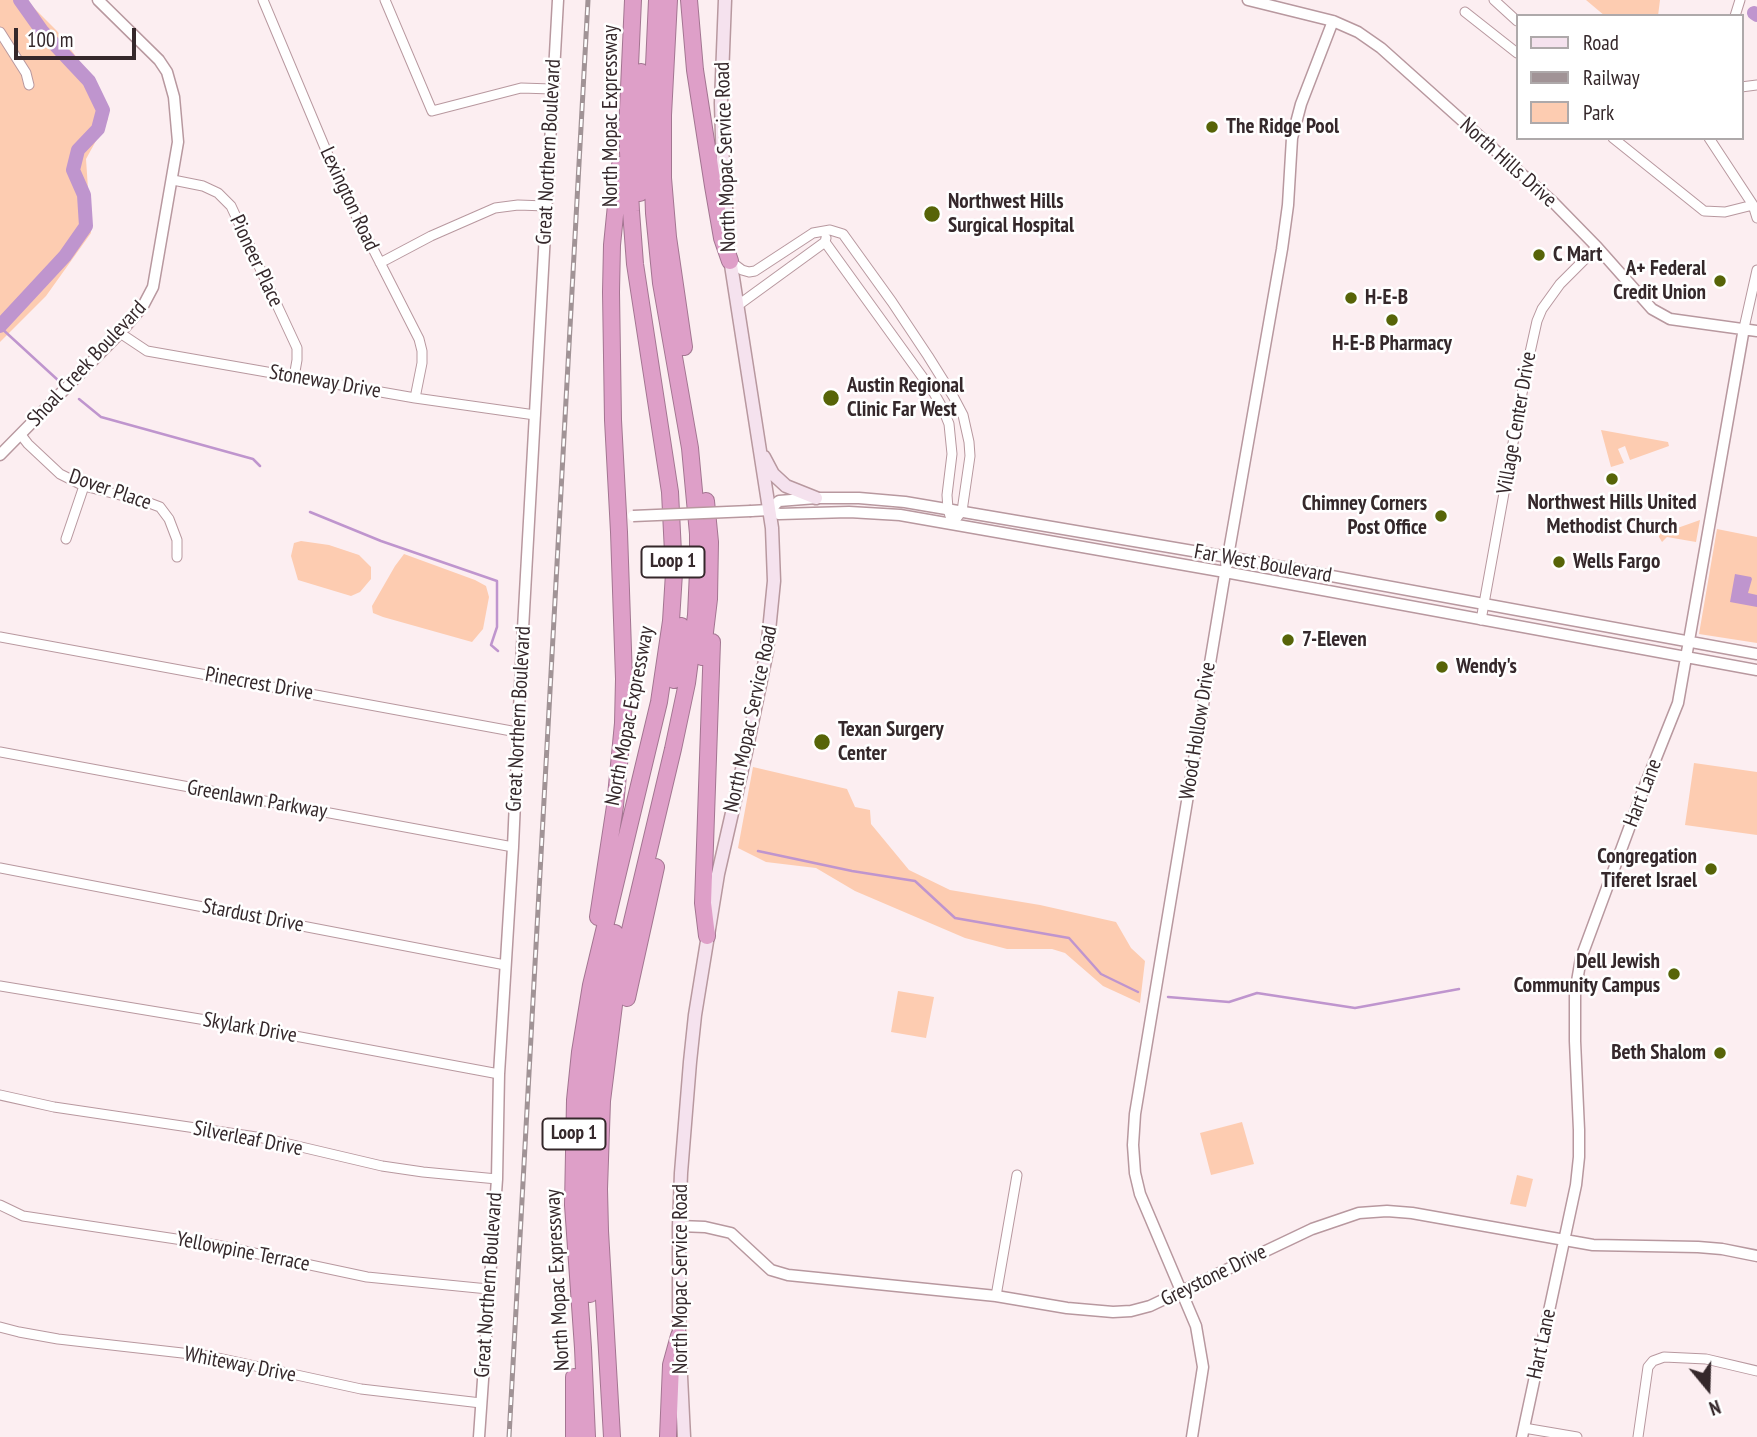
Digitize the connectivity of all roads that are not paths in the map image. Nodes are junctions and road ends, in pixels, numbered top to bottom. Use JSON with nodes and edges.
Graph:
{"nodes":[{"id":1,"x":98,"y":0,"type":"edge"},
{"id":2,"x":263,"y":0,"type":"edge"},
{"id":3,"x":384,"y":0,"type":"edge"},
{"id":4,"x":558,"y":0,"type":"edge"},
{"id":5,"x":633,"y":0,"type":"edge"},
{"id":6,"x":643,"y":0,"type":"edge"},
{"id":7,"x":657,"y":0,"type":"edge"},
{"id":8,"x":669,"y":0,"type":"edge"},
{"id":9,"x":689,"y":0,"type":"edge"},
{"id":10,"x":724,"y":0,"type":"edge"},
{"id":11,"x":1248,"y":0,"type":"edge"},
{"id":12,"x":1494,"y":0,"type":"edge"},
{"id":13,"x":1465,"y":12,"type":"dead end"},
{"id":14,"x":1516,"y":20,"type":"edge"},
{"id":15,"x":1333,"y":21,"type":"junction"},
{"id":16,"x":0,"y":32,"type":"edge"},
{"id":17,"x":1516,"y":52,"type":"edge"},
{"id":18,"x":29,"y":85,"type":"dead end"},
{"id":19,"x":1757,"y":85,"type":"edge"},
{"id":20,"x":1743,"y":86,"type":"edge"},
{"id":21,"x":552,"y":89,"type":"junction"},
{"id":22,"x":627,"y":132,"type":"junction"},
{"id":23,"x":1615,"y":140,"type":"edge"},
{"id":24,"x":1710,"y":140,"type":"edge"},
{"id":25,"x":173,"y":180,"type":"junction"},
{"id":26,"x":1753,"y":205,"type":"junction"},
{"id":27,"x":546,"y":206,"type":"junction"},
{"id":28,"x":1757,"y":218,"type":"edge"},
{"id":29,"x":830,"y":230,"type":"junction"},
{"id":30,"x":667,"y":237,"type":"junction"},
{"id":31,"x":825,"y":242,"type":"junction"},
{"id":32,"x":1597,"y":247,"type":"junction"},
{"id":33,"x":730,"y":261,"type":"junction"},
{"id":34,"x":380,"y":263,"type":"junction"},
{"id":35,"x":1757,"y":270,"type":"edge"},
{"id":36,"x":737,"y":306,"type":"junction"},
{"id":37,"x":667,"y":315,"type":"junction"},
{"id":38,"x":1744,"y":328,"type":"junction"},
{"id":39,"x":1757,"y":331,"type":"edge"},
{"id":40,"x":120,"y":333,"type":"junction"},
{"id":41,"x":928,"y":356,"type":"junction"},
{"id":42,"x":917,"y":369,"type":"junction"},
{"id":43,"x":294,"y":377,"type":"junction"},
{"id":44,"x":415,"y":398,"type":"junction"},
{"id":45,"x":535,"y":415,"type":"junction"},
{"id":46,"x":21,"y":435,"type":"junction"},
{"id":47,"x":758,"y":443,"type":"junction"},
{"id":48,"x":0,"y":455,"type":"edge"},
{"id":49,"x":84,"y":485,"type":"junction"},
{"id":50,"x":816,"y":498,"type":"junction"},
{"id":51,"x":948,"y":509,"type":"junction"},
{"id":52,"x":769,"y":510,"type":"junction"},
{"id":53,"x":962,"y":511,"type":"junction"},
{"id":54,"x":626,"y":517,"type":"junction"},
{"id":55,"x":953,"y":524,"type":"junction"},
{"id":56,"x":66,"y":539,"type":"dead end"},
{"id":57,"x":177,"y":556,"type":"dead end"},
{"id":58,"x":1228,"y":557,"type":"junction"},
{"id":59,"x":1225,"y":572,"type":"junction"},
{"id":60,"x":709,"y":599,"type":"junction"},
{"id":61,"x":1484,"y":605,"type":"junction"},
{"id":62,"x":1481,"y":620,"type":"junction"},
{"id":63,"x":0,"y":637,"type":"edge"},
{"id":64,"x":1689,"y":642,"type":"junction"},
{"id":65,"x":1757,"y":654,"type":"edge"},
{"id":66,"x":1687,"y":657,"type":"junction"},
{"id":67,"x":1757,"y":670,"type":"edge"},
{"id":68,"x":517,"y":732,"type":"junction"},
{"id":69,"x":0,"y":752,"type":"edge"},
{"id":70,"x":513,"y":847,"type":"junction"},
{"id":71,"x":0,"y":868,"type":"edge"},
{"id":72,"x":707,"y":936,"type":"junction"},
{"id":73,"x":505,"y":965,"type":"junction"},
{"id":74,"x":590,"y":985,"type":"junction"},
{"id":75,"x":0,"y":986,"type":"edge"},
{"id":76,"x":499,"y":1074,"type":"junction"},
{"id":77,"x":0,"y":1095,"type":"edge"},
{"id":78,"x":1017,"y":1175,"type":"dead end"},
{"id":79,"x":497,"y":1179,"type":"junction"},
{"id":80,"x":0,"y":1205,"type":"edge"},
{"id":81,"x":679,"y":1226,"type":"junction"},
{"id":82,"x":1564,"y":1239,"type":"junction"},
{"id":83,"x":1757,"y":1256,"type":"edge"},
{"id":84,"x":488,"y":1289,"type":"junction"},
{"id":85,"x":1182,"y":1290,"type":"junction"},
{"id":86,"x":996,"y":1296,"type":"junction"},
{"id":87,"x":0,"y":1327,"type":"edge"},
{"id":88,"x":679,"y":1336,"type":"junction"},
{"id":89,"x":583,"y":1348,"type":"junction"},
{"id":90,"x":1757,"y":1371,"type":"edge"},
{"id":91,"x":481,"y":1403,"type":"junction"},
{"id":92,"x":1523,"y":1433,"type":"edge"},
{"id":93,"x":479,"y":1437,"type":"edge"},
{"id":94,"x":574,"y":1437,"type":"edge"},
{"id":95,"x":587,"y":1437,"type":"edge"},
{"id":96,"x":598,"y":1437,"type":"edge"},
{"id":97,"x":612,"y":1437,"type":"edge"},
{"id":98,"x":622,"y":1437,"type":"edge"},
{"id":99,"x":668,"y":1437,"type":"edge"},
{"id":100,"x":684,"y":1437,"type":"edge"},
{"id":101,"x":1192,"y":1437,"type":"edge"},
{"id":102,"x":1577,"y":1437,"type":"edge"},
{"id":103,"x":1637,"y":1437,"type":"edge"}],
"edges":[{"from":1,"to":25,"type":"street","name":"Shoal Creek Boulevard"},
{"from":2,"to":34,"type":"street","name":"Lexington Road"},
{"from":3,"to":21,"type":"street"},
{"from":4,"to":21,"type":"street","name":"Great Northern Boulevard"},
{"from":5,"to":22,"type":"highway","name":"North Mopac Expressway","number":"Loop 1"},
{"from":6,"to":96,"type":"highway"},
{"from":7,"to":37,"type":"highway"},
{"from":8,"to":30,"type":"highway","number":"Loop 1"},
{"from":9,"to":33,"type":"highway"},
{"from":10,"to":33,"type":"main road","name":"North Mopac Service Road"},
{"from":11,"to":15,"type":"street","name":"North Hills Drive"},
{"from":12,"to":14,"type":"street"},
{"from":13,"to":17,"type":"street"},
{"from":15,"to":32,"type":"street","name":"North Hills Drive"},
{"from":15,"to":58,"type":"street","name":"Wood Hollow Drive"},
{"from":16,"to":18,"type":"street"},
{"from":19,"to":20,"type":"street"},
{"from":21,"to":27,"type":"street","name":"Great Northern Boulevard"},
{"from":22,"to":54,"type":"highway"},
{"from":22,"to":74,"type":"highway","name":"North Mopac Expressway","number":"Loop 1"},
{"from":23,"to":26,"type":"street"},
{"from":24,"to":26,"type":"street"},
{"from":25,"to":40,"type":"street","name":"Shoal Creek Boulevard"},
{"from":25,"to":43,"type":"street","name":"Pioneer Place"},
{"from":26,"to":28,"type":"street"},
{"from":27,"to":34,"type":"street"},
{"from":27,"to":45,"type":"street","name":"Great Northern Boulevard"},
{"from":29,"to":31,"type":"street"},
{"from":29,"to":33,"type":"street"},
{"from":29,"to":41,"type":"street"},
{"from":30,"to":37,"type":"highway"},
{"from":30,"to":60,"type":"highway","number":"Loop 1"},
{"from":31,"to":36,"type":"street"},
{"from":31,"to":42,"type":"street"},
{"from":32,"to":38,"type":"street","name":"North Hills Drive"},
{"from":32,"to":61,"type":"street","name":"Village Center Drive"},
{"from":33,"to":36,"type":"main road","name":"North Mopac Service Road"},
{"from":34,"to":44,"type":"street","name":"Lexington Road"},
{"from":35,"to":38,"type":"street","name":"Hart Lane"},
{"from":36,"to":47,"type":"main road","name":"North Mopac Service Road"},
{"from":37,"to":97,"type":"highway"},
{"from":38,"to":39,"type":"street","name":"North Hills Drive"},
{"from":38,"to":64,"type":"street","name":"Hart Lane"},
{"from":40,"to":43,"type":"street","name":"Stoneway Drive"},
{"from":40,"to":46,"type":"street","name":"Shoal Creek Boulevard"},
{"from":41,"to":42,"type":"street"},
{"from":41,"to":53,"type":"street"},
{"from":42,"to":51,"type":"street"},
{"from":43,"to":44,"type":"street","name":"Stoneway Drive"},
{"from":44,"to":45,"type":"street","name":"Stoneway Drive"},
{"from":45,"to":68,"type":"street","name":"Great Northern Boulevard"},
{"from":46,"to":48,"type":"street","name":"Shoal Creek Boulevard"},
{"from":46,"to":49,"type":"street","name":"Dover Place"},
{"from":47,"to":50,"type":"main road"},
{"from":47,"to":52,"type":"main road","name":"North Mopac Service Road"},
{"from":49,"to":56,"type":"street"},
{"from":49,"to":57,"type":"street","name":"Dover Place"},
{"from":50,"to":51,"type":"street","name":"Far West Boulevard"},
{"from":50,"to":52,"type":"street","name":"Far West Boulevard"},
{"from":51,"to":53,"type":"street","name":"Far West Boulevard"},
{"from":51,"to":55,"type":"street"},
{"from":52,"to":54,"type":"street","name":"Far West Boulevard","bridge":true},
{"from":52,"to":55,"type":"street","name":"Far West Boulevard"},
{"from":52,"to":72,"type":"main road","name":"North Mopac Service Road"},
{"from":53,"to":55,"type":"street"},
{"from":53,"to":58,"type":"street","name":"Far West Boulevard"},
{"from":54,"to":74,"type":"highway"},
{"from":55,"to":59,"type":"street","name":"Far West Boulevard"},
{"from":58,"to":59,"type":"street","name":"Wood Hollow Drive"},
{"from":58,"to":61,"type":"street","name":"Far West Boulevard"},
{"from":59,"to":62,"type":"street","name":"Far West Boulevard"},
{"from":59,"to":85,"type":"street","name":"Wood Hollow Drive"},
{"from":60,"to":72,"type":"highway"},
{"from":60,"to":98,"type":"highway","number":"Loop 1"},
{"from":61,"to":62,"type":"street","name":"Village Center Drive"},
{"from":61,"to":64,"type":"street","name":"Far West Boulevard"},
{"from":62,"to":66,"type":"street","name":"Far West Boulevard"},
{"from":63,"to":68,"type":"street","name":"Pinecrest Drive"},
{"from":64,"to":65,"type":"street","name":"Far West Boulevard"},
{"from":64,"to":66,"type":"street","name":"Hart Lane"},
{"from":66,"to":67,"type":"street","name":"Far West Boulevard"},
{"from":66,"to":82,"type":"street","name":"Hart Lane"},
{"from":68,"to":70,"type":"street","name":"Great Northern Boulevard"},
{"from":69,"to":70,"type":"street","name":"Greenlawn Parkway"},
{"from":70,"to":73,"type":"street","name":"Great Northern Boulevard"},
{"from":71,"to":73,"type":"street","name":"Stardust Drive"},
{"from":72,"to":81,"type":"main road","name":"North Mopac Service Road"},
{"from":73,"to":76,"type":"street","name":"Great Northern Boulevard"},
{"from":74,"to":89,"type":"highway","name":"North Mopac Expressway","number":"Loop 1"},
{"from":75,"to":76,"type":"street","name":"Skylark Drive"},
{"from":76,"to":79,"type":"street","name":"Great Northern Boulevard"},
{"from":77,"to":79,"type":"street","name":"Silverleaf Drive"},
{"from":78,"to":86,"type":"street"},
{"from":79,"to":84,"type":"street","name":"Great Northern Boulevard"},
{"from":80,"to":84,"type":"street","name":"Yellowpine Terrace"},
{"from":81,"to":86,"type":"street","name":"Greystone Drive"},
{"from":81,"to":88,"type":"main road","name":"North Mopac Service Road"},
{"from":82,"to":83,"type":"street","name":"Greystone Drive"},
{"from":82,"to":85,"type":"street","name":"Greystone Drive"},
{"from":82,"to":92,"type":"street","name":"Hart Lane"},
{"from":84,"to":91,"type":"street","name":"Great Northern Boulevard"},
{"from":85,"to":86,"type":"street","name":"Greystone Drive"},
{"from":85,"to":101,"type":"street","name":"Wood Hollow Drive"},
{"from":87,"to":91,"type":"street","name":"Whiteway Drive"},
{"from":88,"to":99,"type":"highway"},
{"from":88,"to":100,"type":"main road","name":"North Mopac Service Road"},
{"from":89,"to":94,"type":"highway"},
{"from":89,"to":95,"type":"highway","name":"North Mopac Expressway","number":"Loop 1"},
{"from":90,"to":103,"type":"street"},
{"from":91,"to":93,"type":"street","name":"Great Northern Boulevard"},
{"from":92,"to":102,"type":"street"}]}
